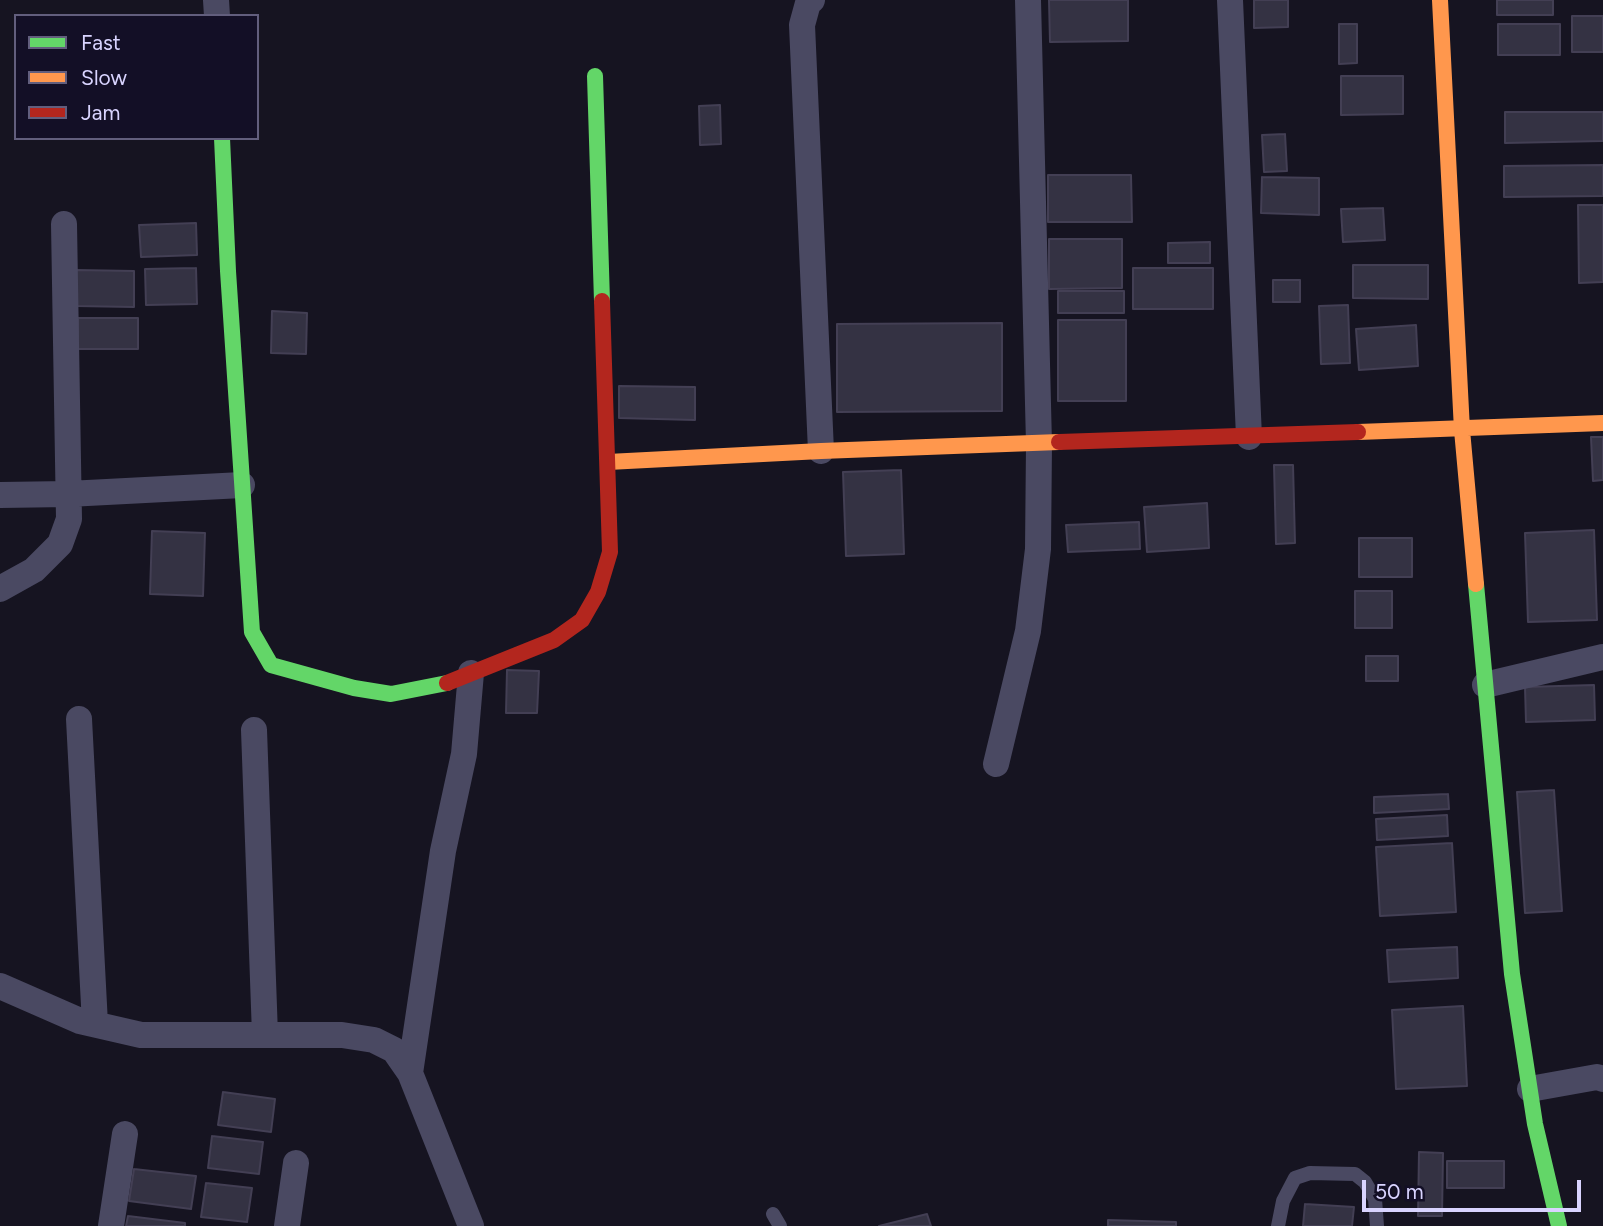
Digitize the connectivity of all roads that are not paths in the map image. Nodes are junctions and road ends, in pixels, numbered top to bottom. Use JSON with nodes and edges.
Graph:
{"nodes":[{"id":1,"x":812,"y":0,"type":"edge"},
{"id":2,"x":1028,"y":0,"type":"edge"},
{"id":3,"x":1230,"y":0,"type":"edge"},
{"id":4,"x":1440,"y":0,"type":"edge"},
{"id":5,"x":595,"y":76,"type":"dead end"},
{"id":6,"x":222,"y":140,"type":"edge"},
{"id":7,"x":64,"y":225,"type":"dead end"},
{"id":8,"x":1603,"y":423,"type":"edge"},
{"id":9,"x":1462,"y":430,"type":"junction"},
{"id":10,"x":1249,"y":438,"type":"junction"},
{"id":11,"x":1039,"y":444,"type":"junction"},
{"id":12,"x":821,"y":451,"type":"junction"},
{"id":13,"x":608,"y":462,"type":"junction"},
{"id":14,"x":242,"y":485,"type":"junction"},
{"id":15,"x":68,"y":494,"type":"junction"},
{"id":16,"x":0,"y":495,"type":"edge"},
{"id":17,"x":0,"y":589,"type":"edge"},
{"id":18,"x":1603,"y":657,"type":"edge"},
{"id":19,"x":471,"y":673,"type":"junction"},
{"id":20,"x":1485,"y":685,"type":"junction"},
{"id":21,"x":79,"y":719,"type":"dead end"},
{"id":22,"x":254,"y":730,"type":"dead end"},
{"id":23,"x":996,"y":764,"type":"dead end"},
{"id":24,"x":0,"y":986,"type":"edge"},
{"id":25,"x":95,"y":1024,"type":"junction"},
{"id":26,"x":265,"y":1035,"type":"junction"},
{"id":27,"x":410,"y":1073,"type":"junction"},
{"id":28,"x":1603,"y":1079,"type":"edge"},
{"id":29,"x":1530,"y":1089,"type":"junction"},
{"id":30,"x":125,"y":1134,"type":"dead end"},
{"id":31,"x":296,"y":1163,"type":"dead end"},
{"id":32,"x":111,"y":1226,"type":"edge"},
{"id":33,"x":287,"y":1226,"type":"edge"},
{"id":34,"x":471,"y":1226,"type":"edge"},
{"id":35,"x":1278,"y":1226,"type":"edge"},
{"id":36,"x":1377,"y":1226,"type":"edge"},
{"id":37,"x":1559,"y":1226,"type":"edge"}],
"edges":[{"from":1,"to":12,"type":"street"},
{"from":2,"to":11,"type":"street"},
{"from":3,"to":10,"type":"street"},
{"from":4,"to":9,"type":"street"},
{"from":5,"to":13,"type":"street"},
{"from":6,"to":14,"type":"street"},
{"from":7,"to":15,"type":"street"},
{"from":8,"to":9,"type":"street"},
{"from":9,"to":10,"type":"street"},
{"from":9,"to":20,"type":"street"},
{"from":10,"to":11,"type":"street"},
{"from":11,"to":12,"type":"street"},
{"from":11,"to":23,"type":"street"},
{"from":12,"to":13,"type":"street"},
{"from":13,"to":19,"type":"street"},
{"from":14,"to":15,"type":"street"},
{"from":14,"to":19,"type":"street"},
{"from":15,"to":16,"type":"street"},
{"from":15,"to":17,"type":"street"},
{"from":18,"to":20,"type":"street"},
{"from":19,"to":27,"type":"street"},
{"from":20,"to":29,"type":"street"},
{"from":21,"to":25,"type":"street"},
{"from":22,"to":26,"type":"street"},
{"from":24,"to":25,"type":"street"},
{"from":25,"to":26,"type":"street"},
{"from":26,"to":27,"type":"street"},
{"from":27,"to":34,"type":"street"},
{"from":28,"to":29,"type":"street"},
{"from":29,"to":37,"type":"street"},
{"from":30,"to":32,"type":"street"},
{"from":31,"to":33,"type":"street"},
{"from":35,"to":36,"type":"lane"}]}
